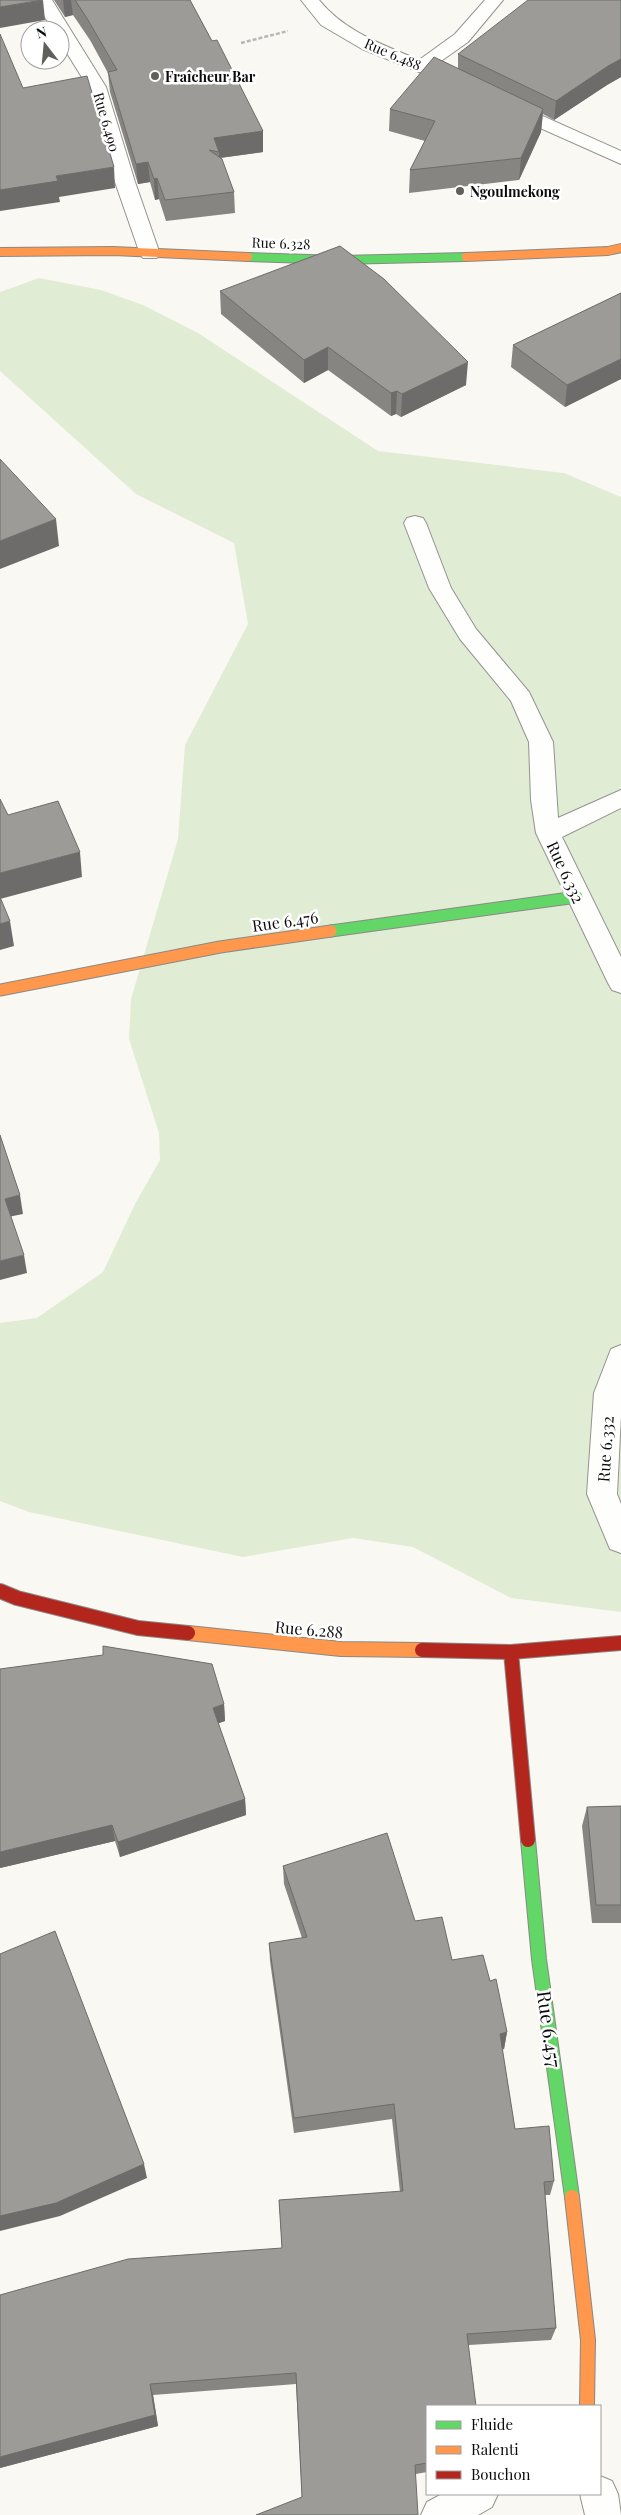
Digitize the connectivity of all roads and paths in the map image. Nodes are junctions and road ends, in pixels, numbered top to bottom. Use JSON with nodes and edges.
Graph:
{"nodes":[{"id":1,"x":43,"y":0,"type":"edge"},
{"id":2,"x":310,"y":0,"type":"edge"},
{"id":3,"x":494,"y":0,"type":"edge"},
{"id":4,"x":327,"y":21,"type":"junction"},
{"id":5,"x":483,"y":41,"type":"edge"},
{"id":6,"x":241,"y":44,"type":"dead end"},
{"id":7,"x":421,"y":66,"type":"junction"},
{"id":8,"x":442,"y":74,"type":"junction"},
{"id":9,"x":471,"y":89,"type":"edge"},
{"id":10,"x":489,"y":98,"type":"edge"},
{"id":11,"x":621,"y":158,"type":"edge"},
{"id":12,"x":0,"y":252,"type":"edge"},
{"id":13,"x":617,"y":252,"type":"edge"},
{"id":14,"x":150,"y":254,"type":"junction"},
{"id":15,"x":415,"y":523,"type":"dead end"},
{"id":16,"x":621,"y":798,"type":"edge"},
{"id":17,"x":548,"y":833,"type":"junction"},
{"id":18,"x":577,"y":897,"type":"junction"},
{"id":19,"x":621,"y":983,"type":"edge"},
{"id":20,"x":0,"y":990,"type":"edge"},
{"id":21,"x":621,"y":1357,"type":"edge"},
{"id":22,"x":621,"y":1540,"type":"edge"},
{"id":23,"x":0,"y":1591,"type":"edge"},
{"id":24,"x":621,"y":1643,"type":"edge"},
{"id":25,"x":511,"y":1652,"type":"junction"},
{"id":26,"x":587,"y":2405,"type":"edge"},
{"id":27,"x":477,"y":2495,"type":"edge"},
{"id":28,"x":599,"y":2495,"type":"edge"},
{"id":29,"x":440,"y":2515,"type":"edge"},
{"id":30,"x":604,"y":2515,"type":"edge"}],
"edges":[{"from":1,"to":14,"type":"street","name":"Rue 6.490"},
{"from":2,"to":4,"type":"street","name":"Rue 6.488"},
{"from":3,"to":7,"type":"street"},
{"from":4,"to":6,"type":"path"},
{"from":4,"to":7,"type":"street","name":"Rue 6.488"},
{"from":5,"to":8,"type":"street"},
{"from":7,"to":8,"type":"street","name":"Rue 6.488"},
{"from":8,"to":9,"type":"street","name":"Rue 6.488"},
{"from":10,"to":11,"type":"street"},
{"from":12,"to":14,"type":"street","name":"Rue 6.328"},
{"from":13,"to":14,"type":"street","name":"Rue 6.328"},
{"from":15,"to":17,"type":"street"},
{"from":16,"to":17,"type":"street","name":"Rue 6.332"},
{"from":17,"to":18,"type":"street","name":"Rue 6.332"},
{"from":18,"to":19,"type":"street","name":"Rue 6.332"},
{"from":18,"to":20,"type":"street","name":"Rue 6.476"},
{"from":21,"to":22,"type":"street","name":"Rue 6.332"},
{"from":23,"to":25,"type":"street","name":"Rue 6.288"},
{"from":24,"to":25,"type":"street","name":"Rue 6.288"},
{"from":25,"to":26,"type":"street","name":"Rue 6.457"},
{"from":27,"to":29,"type":"street"},
{"from":28,"to":30,"type":"street"}]}
